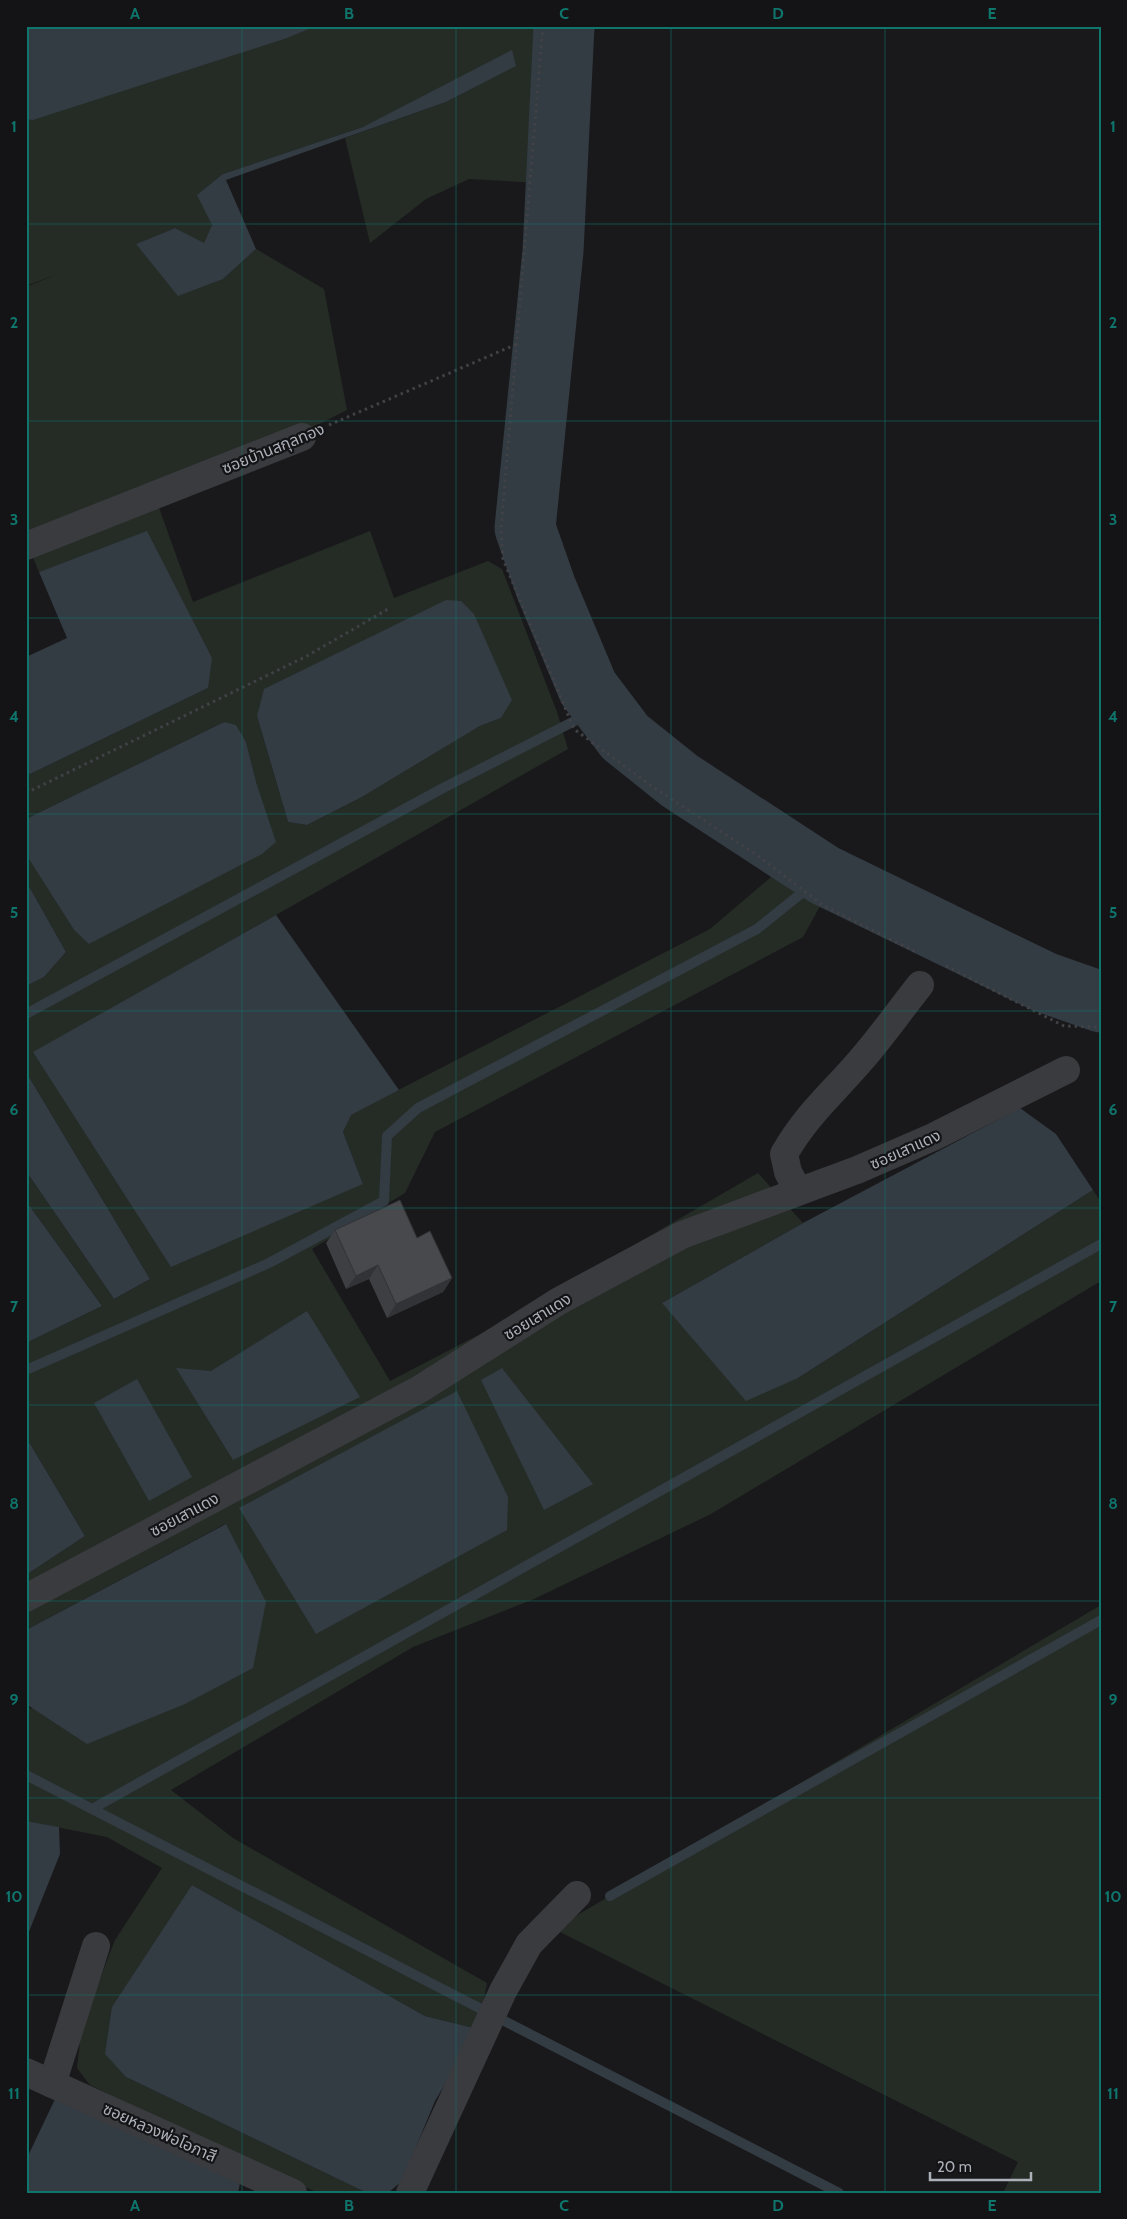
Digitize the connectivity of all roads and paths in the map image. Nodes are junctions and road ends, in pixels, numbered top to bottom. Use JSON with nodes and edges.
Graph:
{"nodes":[{"id":1,"x":543,"y":26,"type":"edge"},
{"id":2,"x":517,"y":344,"type":"junction"},
{"id":3,"x":302,"y":437,"type":"joint"},
{"id":4,"x":26,"y":546,"type":"edge"},
{"id":5,"x":388,"y":609,"type":"dead end"},
{"id":6,"x":26,"y":793,"type":"edge"},
{"id":7,"x":921,"y":954,"type":"dead end"},
{"id":8,"x":939,"y":963,"type":"dead end"},
{"id":9,"x":920,"y":985,"type":"dead end"},
{"id":10,"x":1101,"y":1027,"type":"edge"},
{"id":11,"x":1066,"y":1070,"type":"dead end"},
{"id":12,"x":798,"y":1192,"type":"junction"},
{"id":13,"x":26,"y":1598,"type":"edge"},
{"id":14,"x":577,"y":1895,"type":"dead end"},
{"id":15,"x":96,"y":1946,"type":"dead end"},
{"id":16,"x":26,"y":2072,"type":"edge"},
{"id":17,"x":52,"y":2084,"type":"junction"},
{"id":18,"x":293,"y":2193,"type":"edge"},
{"id":19,"x":410,"y":2193,"type":"edge"}],
"edges":[{"from":1,"to":2,"type":"path"},
{"from":2,"to":3,"type":"path","name":"ซอยบ้านสกุลทอง"},
{"from":2,"to":7,"type":"path"},
{"from":3,"to":4,"type":"street","name":"ซอยบ้านสกุลทอง"},
{"from":5,"to":6,"type":"path"},
{"from":8,"to":10,"type":"path"},
{"from":9,"to":12,"type":"street"},
{"from":11,"to":12,"type":"street","name":"ซอยเสาแดง"},
{"from":12,"to":13,"type":"street","name":"ซอยเสาแดง"},
{"from":14,"to":19,"type":"street"},
{"from":15,"to":17,"type":"street"},
{"from":16,"to":17,"type":"street","name":"ซอยหลวงพ่อโอภาสี"},
{"from":17,"to":18,"type":"street","name":"ซอยหลวงพ่อโอภาสี"}]}
